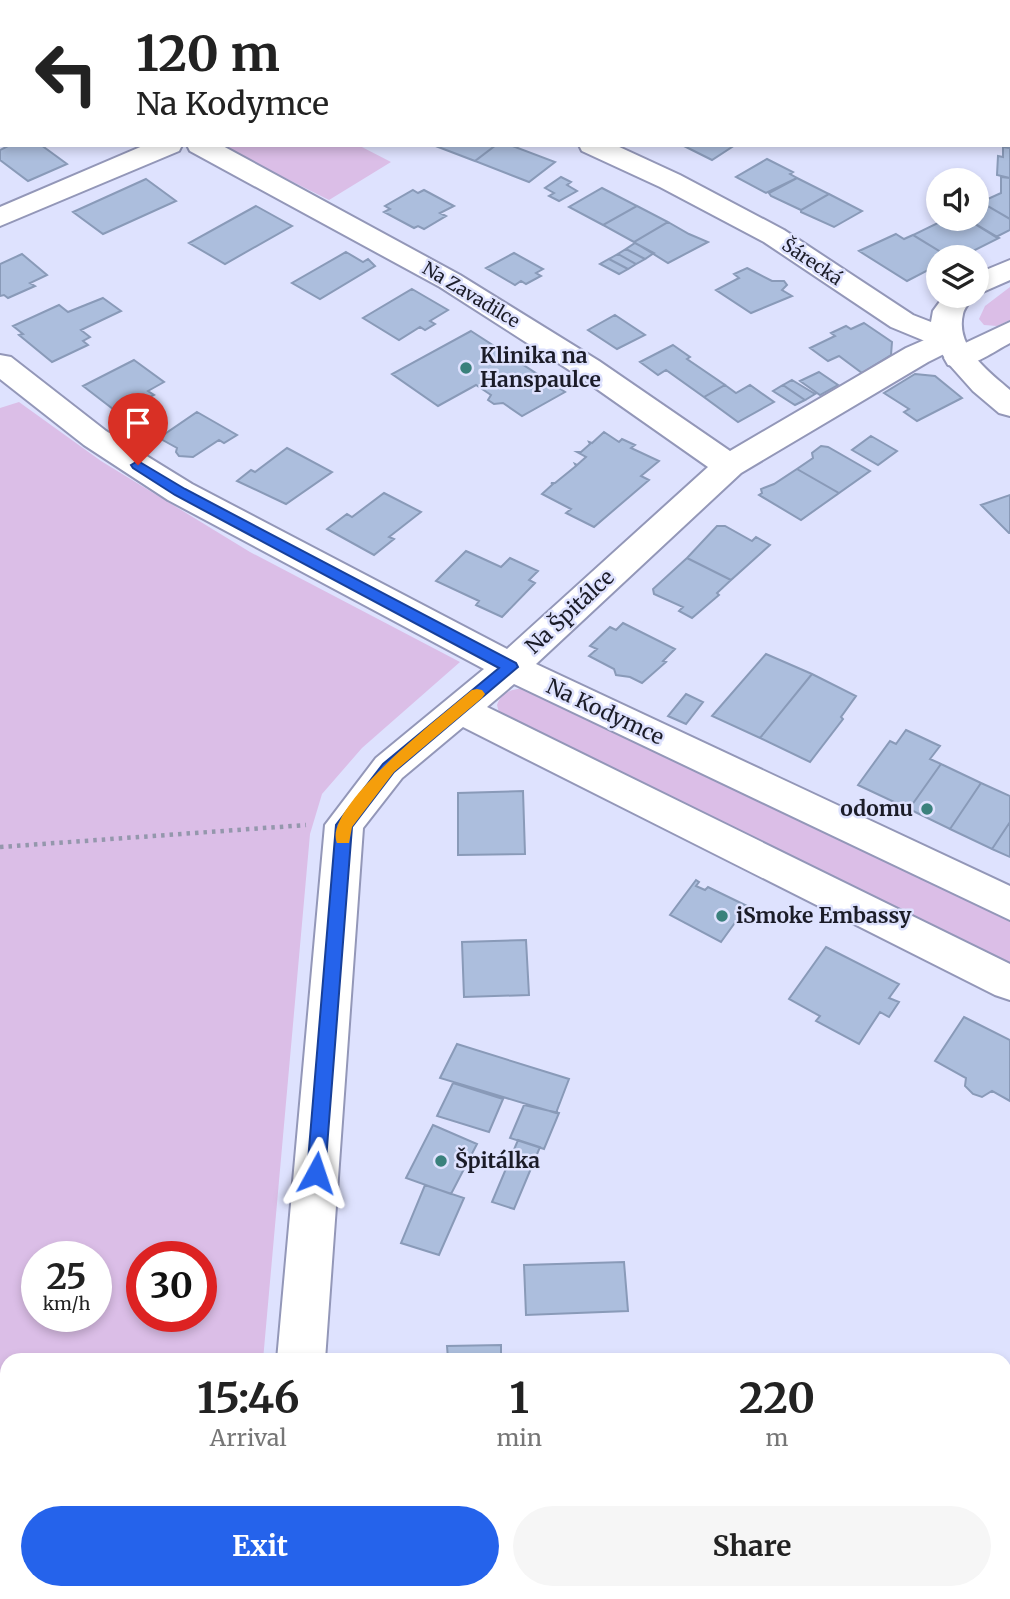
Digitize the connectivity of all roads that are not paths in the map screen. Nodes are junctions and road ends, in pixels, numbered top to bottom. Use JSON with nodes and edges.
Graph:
{"nodes":[{"id":1,"x":164,"y":147,"type":"edge"},
{"id":2,"x":204,"y":147,"type":"edge"},
{"id":3,"x":596,"y":147,"type":"edge"},
{"id":4,"x":0,"y":218,"type":"edge"},
{"id":5,"x":1010,"y":269,"type":"edge"},
{"id":6,"x":989,"y":280,"type":"edge"},
{"id":7,"x":950,"y":308,"type":"edge"},
{"id":8,"x":1010,"y":331,"type":"edge"},
{"id":9,"x":954,"y":349,"type":"junction"},
{"id":10,"x":7,"y":379,"type":"edge"},
{"id":11,"x":1010,"y":406,"type":"edge"},
{"id":12,"x":729,"y":466,"type":"junction"},
{"id":13,"x":510,"y":667,"type":"junction"},
{"id":14,"x":459,"y":709,"type":"junction"},
{"id":15,"x":1010,"y":904,"type":"edge"},
{"id":16,"x":1010,"y":983,"type":"edge"},
{"id":17,"x":302,"y":1353,"type":"edge"}],
"edges":[{"from":1,"to":4,"type":"street"},
{"from":2,"to":12,"type":"street","name":"Na Zavadilce"},
{"from":3,"to":9,"type":"street","name":"Šárecká"},
{"from":5,"to":6,"type":"street"},
{"from":7,"to":9,"type":"street"},
{"from":8,"to":9,"type":"street","name":"Na Špitálce"},
{"from":9,"to":11,"type":"street","name":"Šárecká"},
{"from":9,"to":12,"type":"street","name":"Na Špitálce"},
{"from":10,"to":13,"type":"street","name":"Na Kodymce"},
{"from":12,"to":13,"type":"street","name":"Na Špitálce"},
{"from":13,"to":14,"type":"street","name":"Na Špitálce"},
{"from":13,"to":15,"type":"street","name":"Na Kodymce"},
{"from":14,"to":16,"type":"street"},
{"from":14,"to":17,"type":"street","name":"Na Špitálce"}]}
